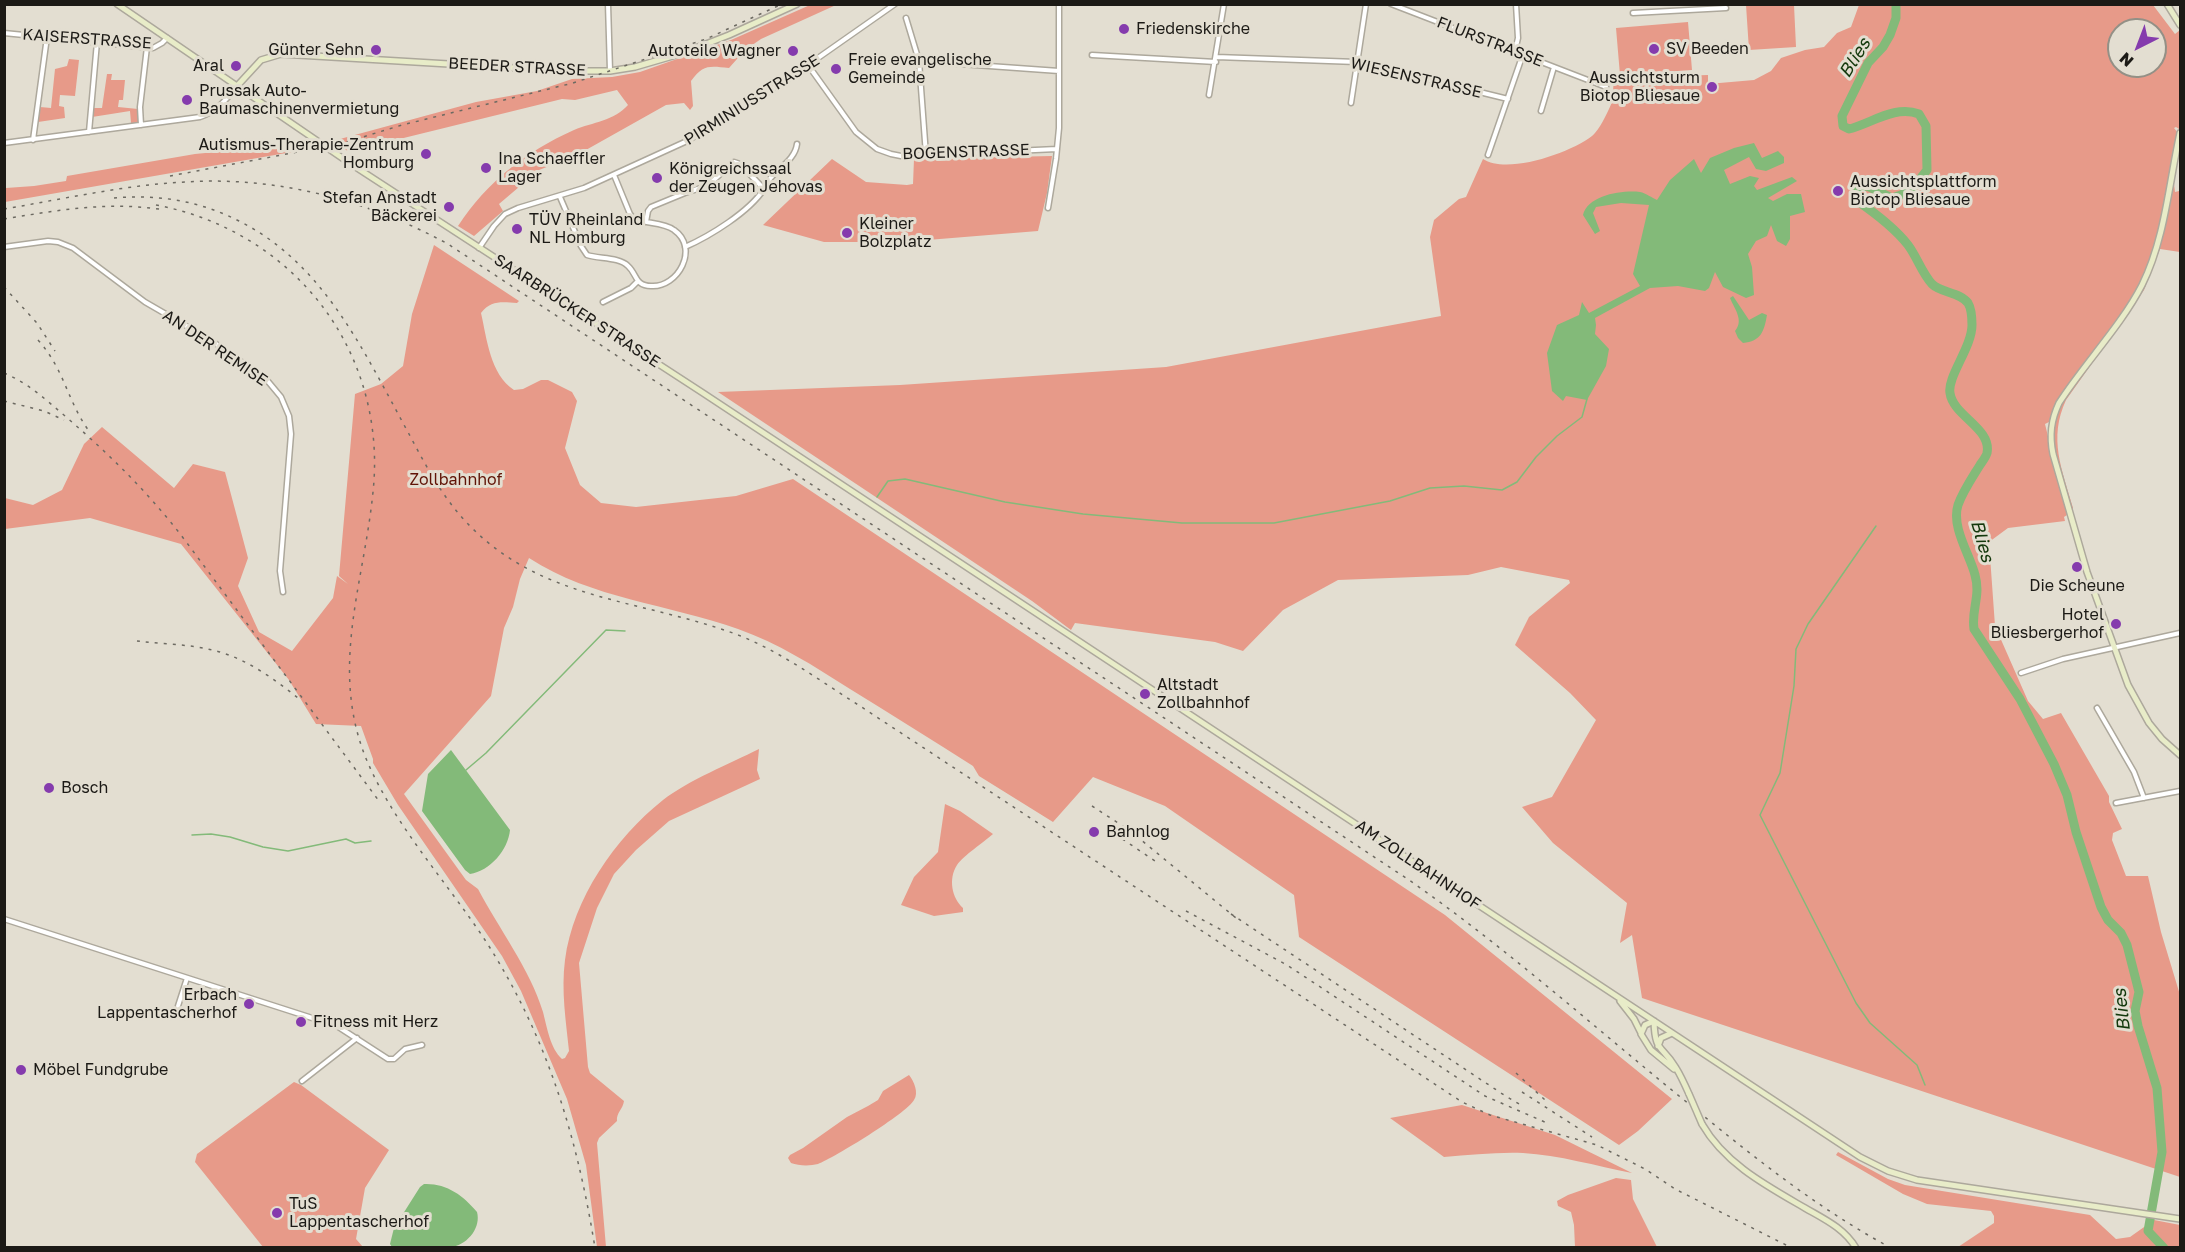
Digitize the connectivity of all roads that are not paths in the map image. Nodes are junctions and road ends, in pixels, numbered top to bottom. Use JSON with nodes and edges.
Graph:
{"nodes":[{"id":1,"x":117,"y":4,"type":"edge"},
{"id":2,"x":609,"y":4,"type":"edge"},
{"id":3,"x":797,"y":4,"type":"edge"},
{"id":4,"x":895,"y":4,"type":"edge"},
{"id":5,"x":1059,"y":4,"type":"edge"},
{"id":6,"x":1224,"y":4,"type":"edge"},
{"id":7,"x":1366,"y":4,"type":"edge"},
{"id":8,"x":1391,"y":4,"type":"edge"},
{"id":9,"x":1516,"y":4,"type":"edge"},
{"id":10,"x":2167,"y":4,"type":"edge"},
{"id":11,"x":1694,"y":7,"type":"edge"},
{"id":12,"x":1726,"y":8,"type":"dead end"},
{"id":13,"x":1633,"y":13,"type":"dead end"},
{"id":14,"x":906,"y":18,"type":"dead end"},
{"id":15,"x":2181,"y":25,"type":"edge"},
{"id":16,"x":4,"y":33,"type":"edge"},
{"id":17,"x":47,"y":37,"type":"junction"},
{"id":18,"x":167,"y":38,"type":"junction"},
{"id":19,"x":98,"y":42,"type":"junction"},
{"id":20,"x":147,"y":47,"type":"junction"},
{"id":21,"x":1515,"y":51,"type":"junction"},
{"id":22,"x":1523,"y":54,"type":"junction"},
{"id":23,"x":1092,"y":56,"type":"dead end"},
{"id":24,"x":1216,"y":60,"type":"junction"},
{"id":25,"x":919,"y":61,"type":"junction"},
{"id":26,"x":1356,"y":62,"type":"junction"},
{"id":27,"x":808,"y":65,"type":"junction"},
{"id":28,"x":1554,"y":67,"type":"junction"},
{"id":29,"x":610,"y":71,"type":"junction"},
{"id":30,"x":1059,"y":72,"type":"junction"},
{"id":31,"x":238,"y":85,"type":"junction"},
{"id":32,"x":1606,"y":87,"type":"dead end"},
{"id":33,"x":1209,"y":96,"type":"dead end"},
{"id":34,"x":1508,"y":99,"type":"junction"},
{"id":35,"x":1351,"y":103,"type":"dead end"},
{"id":36,"x":1541,"y":111,"type":"dead end"},
{"id":37,"x":141,"y":125,"type":"junction"},
{"id":38,"x":89,"y":132,"type":"junction"},
{"id":39,"x":2181,"y":133,"type":"edge"},
{"id":40,"x":33,"y":140,"type":"junction"},
{"id":41,"x":4,"y":143,"type":"edge"},
{"id":42,"x":797,"y":144,"type":"dead end"},
{"id":43,"x":1057,"y":149,"type":"junction"},
{"id":44,"x":926,"y":155,"type":"junction"},
{"id":45,"x":1488,"y":155,"type":"dead end"},
{"id":46,"x":614,"y":175,"type":"junction"},
{"id":47,"x":764,"y":189,"type":"junction"},
{"id":48,"x":560,"y":197,"type":"junction"},
{"id":49,"x":1047,"y":208,"type":"dead end"},
{"id":50,"x":646,"y":222,"type":"junction"},
{"id":51,"x":4,"y":247,"type":"edge"},
{"id":52,"x":685,"y":247,"type":"junction"},
{"id":53,"x":479,"y":248,"type":"junction"},
{"id":54,"x":638,"y":282,"type":"junction"},
{"id":55,"x":603,"y":302,"type":"dead end"},
{"id":56,"x":283,"y":592,"type":"dead end"},
{"id":57,"x":1039,"y":615,"type":"joint"},
{"id":58,"x":2181,"y":633,"type":"edge"},
{"id":59,"x":2115,"y":649,"type":"junction"},
{"id":60,"x":2021,"y":673,"type":"dead end"},
{"id":61,"x":2097,"y":708,"type":"dead end"},
{"id":62,"x":2181,"y":755,"type":"edge"},
{"id":63,"x":2181,"y":791,"type":"edge"},
{"id":64,"x":2144,"y":798,"type":"junction"},
{"id":65,"x":2116,"y":803,"type":"dead end"},
{"id":66,"x":4,"y":919,"type":"edge"},
{"id":67,"x":187,"y":978,"type":"junction"},
{"id":68,"x":1615,"y":996,"type":"junction"},
{"id":69,"x":178,"y":1006,"type":"dead end"},
{"id":70,"x":1654,"y":1021,"type":"junction"},
{"id":71,"x":1641,"y":1034,"type":"junction"},
{"id":72,"x":1672,"y":1034,"type":"junction"},
{"id":73,"x":357,"y":1038,"type":"junction"},
{"id":74,"x":422,"y":1045,"type":"dead end"},
{"id":75,"x":1658,"y":1048,"type":"junction"},
{"id":76,"x":1679,"y":1074,"type":"junction"},
{"id":77,"x":302,"y":1081,"type":"dead end"},
{"id":78,"x":2178,"y":1219,"type":"edge"},
{"id":79,"x":1856,"y":1248,"type":"edge"}],
"edges":[{"from":1,"to":18,"type":"main road","name":"SAARBRÜCKER STRASSE"},
{"from":2,"to":29,"type":"street"},
{"from":3,"to":29,"type":"main road","name":"BEEDER STRASSE"},
{"from":4,"to":27,"type":"street","name":"PIRMINIUSSTRASSE"},
{"from":5,"to":30,"type":"street"},
{"from":6,"to":24,"type":"street"},
{"from":7,"to":26,"type":"street"},
{"from":8,"to":21,"type":"street","name":"FLURSTRASSE"},
{"from":9,"to":21,"type":"street"},
{"from":10,"to":15,"type":"main road"},
{"from":11,"to":12,"type":"street"},
{"from":11,"to":13,"type":"street"},
{"from":14,"to":25,"type":"street"},
{"from":16,"to":17,"type":"street","name":"KAISERSTRASSE"},
{"from":17,"to":19,"type":"street","name":"KAISERSTRASSE"},
{"from":17,"to":40,"type":"street"},
{"from":18,"to":20,"type":"street","name":"KAISERSTRASSE"},
{"from":18,"to":31,"type":"main road","name":"SAARBRÜCKER STRASSE"},
{"from":19,"to":20,"type":"street","name":"KAISERSTRASSE"},
{"from":19,"to":38,"type":"street"},
{"from":20,"to":37,"type":"street"},
{"from":21,"to":22,"type":"street","name":"FLURSTRASSE"},
{"from":22,"to":28,"type":"street","name":"FLURSTRASSE"},
{"from":22,"to":34,"type":"street"},
{"from":23,"to":24,"type":"street","name":"WIESENSTRASSE"},
{"from":24,"to":26,"type":"street","name":"WIESENSTRASSE"},
{"from":24,"to":33,"type":"street"},
{"from":25,"to":30,"type":"street"},
{"from":25,"to":44,"type":"street"},
{"from":26,"to":34,"type":"street","name":"WIESENSTRASSE"},
{"from":26,"to":35,"type":"street"},
{"from":27,"to":44,"type":"street","name":"BOGENSTRASSE"},
{"from":27,"to":46,"type":"street","name":"PIRMINIUSSTRASSE"},
{"from":28,"to":32,"type":"street","name":"FLURSTRASSE"},
{"from":28,"to":36,"type":"street","name":"FLURSTRASSE"},
{"from":29,"to":31,"type":"main road","name":"BEEDER STRASSE"},
{"from":30,"to":43,"type":"street"},
{"from":31,"to":37,"type":"street"},
{"from":31,"to":53,"type":"main road","name":"SAARBRÜCKER STRASSE"},
{"from":34,"to":45,"type":"street"},
{"from":37,"to":38,"type":"street"},
{"from":38,"to":40,"type":"street"},
{"from":39,"to":59,"type":"main road"},
{"from":40,"to":41,"type":"street"},
{"from":42,"to":47,"type":"street"},
{"from":43,"to":44,"type":"street","name":"BOGENSTRASSE"},
{"from":43,"to":49,"type":"street"},
{"from":46,"to":48,"type":"street","name":"PIRMINIUSSTRASSE"},
{"from":46,"to":50,"type":"street"},
{"from":47,"to":50,"type":"street"},
{"from":47,"to":52,"type":"street"},
{"from":48,"to":53,"type":"street","name":"PIRMINIUSSTRASSE"},
{"from":48,"to":54,"type":"street"},
{"from":50,"to":52,"type":"street"},
{"from":51,"to":56,"type":"street","name":"AN DER REMISE"},
{"from":52,"to":54,"type":"street"},
{"from":53,"to":57,"type":"main road","name":"SAARBRÜCKER STRASSE"},
{"from":54,"to":55,"type":"street"},
{"from":57,"to":68,"type":"main road","name":"AM ZOLLBAHNHOF"},
{"from":58,"to":59,"type":"street"},
{"from":59,"to":60,"type":"street"},
{"from":59,"to":62,"type":"main road"},
{"from":61,"to":64,"type":"street"},
{"from":63,"to":64,"type":"street"},
{"from":64,"to":65,"type":"street"},
{"from":66,"to":67,"type":"street"},
{"from":67,"to":69,"type":"street"},
{"from":67,"to":73,"type":"street"},
{"from":68,"to":70,"type":"main road","name":"AM ZOLLBAHNHOF"},
{"from":68,"to":71,"type":"main road"},
{"from":70,"to":71,"type":"main road"},
{"from":70,"to":72,"type":"main road","name":"AM ZOLLBAHNHOF"},
{"from":70,"to":75,"type":"main road"},
{"from":71,"to":76,"type":"main road"},
{"from":72,"to":75,"type":"main road"},
{"from":72,"to":78,"type":"main road","name":"AM ZOLLBAHNHOF"},
{"from":73,"to":74,"type":"street"},
{"from":73,"to":77,"type":"street"},
{"from":75,"to":76,"type":"main road"},
{"from":76,"to":79,"type":"main road","bridge":true}]}
